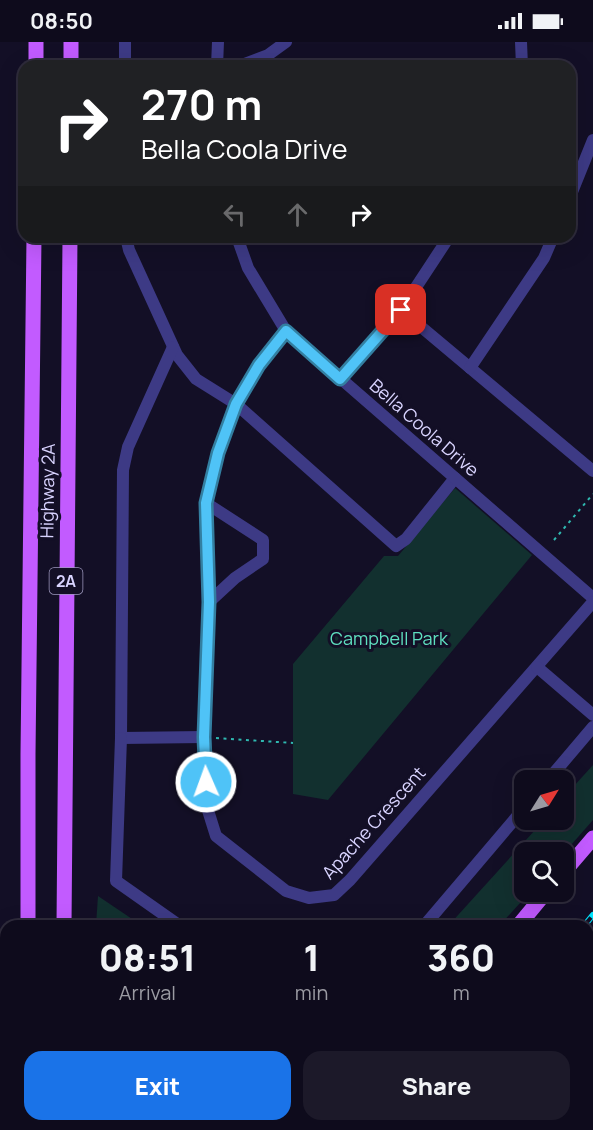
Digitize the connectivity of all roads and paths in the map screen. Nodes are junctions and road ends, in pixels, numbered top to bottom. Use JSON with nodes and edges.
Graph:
{"nodes":[{"id":1,"x":36,"y":42,"type":"edge"},
{"id":2,"x":71,"y":42,"type":"edge"},
{"id":3,"x":125,"y":42,"type":"edge"},
{"id":4,"x":218,"y":42,"type":"edge"},
{"id":5,"x":286,"y":42,"type":"edge"},
{"id":6,"x":521,"y":42,"type":"edge"},
{"id":7,"x":36,"y":60,"type":"edge"},
{"id":8,"x":71,"y":60,"type":"edge"},
{"id":9,"x":125,"y":60,"type":"edge"},
{"id":10,"x":217,"y":60,"type":"edge"},
{"id":11,"x":254,"y":60,"type":"edge"},
{"id":12,"x":522,"y":60,"type":"edge"},
{"id":13,"x":593,"y":140,"type":"edge"},
{"id":14,"x":576,"y":182,"type":"edge"},
{"id":15,"x":34,"y":243,"type":"edge"},
{"id":16,"x":70,"y":243,"type":"edge"},
{"id":17,"x":127,"y":243,"type":"edge"},
{"id":18,"x":239,"y":243,"type":"edge"},
{"id":19,"x":445,"y":243,"type":"edge"},
{"id":20,"x":550,"y":243,"type":"edge"},
{"id":21,"x":401,"y":310,"type":"junction"},
{"id":22,"x":286,"y":331,"type":"junction"},
{"id":23,"x":173,"y":347,"type":"junction"},
{"id":24,"x":470,"y":368,"type":"junction"},
{"id":25,"x":340,"y":379,"type":"junction"},
{"id":26,"x":236,"y":404,"type":"junction"},
{"id":27,"x":593,"y":471,"type":"edge"},
{"id":28,"x":455,"y":478,"type":"junction"},
{"id":29,"x":593,"y":494,"type":"edge"},
{"id":30,"x":206,"y":503,"type":"junction"},
{"id":31,"x":554,"y":540,"type":"dead end"},
{"id":32,"x":593,"y":598,"type":"edge"},
{"id":33,"x":209,"y":602,"type":"junction"},
{"id":34,"x":593,"y":602,"type":"edge"},
{"id":35,"x":537,"y":667,"type":"junction"},
{"id":36,"x":593,"y":715,"type":"edge"},
{"id":37,"x":593,"y":727,"type":"edge"},
{"id":38,"x":204,"y":737,"type":"junction"},
{"id":39,"x":121,"y":738,"type":"junction"},
{"id":40,"x":293,"y":743,"type":"dead end"},
{"id":41,"x":556,"y":770,"type":"edge"},
{"id":42,"x":514,"y":820,"type":"edge"},
{"id":43,"x":593,"y":838,"type":"edge"},
{"id":44,"x":574,"y":860,"type":"edge"},
{"id":45,"x":538,"y":902,"type":"edge"},
{"id":46,"x":28,"y":920,"type":"edge"},
{"id":47,"x":64,"y":920,"type":"edge"},
{"id":48,"x":171,"y":920,"type":"edge"},
{"id":49,"x":429,"y":920,"type":"edge"},
{"id":50,"x":523,"y":920,"type":"edge"}],
"edges":[{"from":1,"to":7,"type":"main road"},
{"from":2,"to":8,"type":"main road"},
{"from":3,"to":9,"type":"street"},
{"from":4,"to":10,"type":"street"},
{"from":5,"to":11,"type":"street"},
{"from":6,"to":12,"type":"street"},
{"from":13,"to":14,"type":"street"},
{"from":15,"to":46,"type":"main road","name":"Highway 2A","number":"2A"},
{"from":16,"to":47,"type":"main road","name":"Highway 2A","number":"2A"},
{"from":17,"to":23,"type":"street"},
{"from":18,"to":22,"type":"street","name":"Bella Coola Drive"},
{"from":19,"to":21,"type":"street"},
{"from":20,"to":24,"type":"street"},
{"from":21,"to":24,"type":"street"},
{"from":21,"to":25,"type":"street"},
{"from":22,"to":25,"type":"street","name":"Bella Coola Drive"},
{"from":22,"to":26,"type":"street","name":"Apache Crescent"},
{"from":23,"to":26,"type":"street"},
{"from":23,"to":39,"type":"street"},
{"from":24,"to":27,"type":"street"},
{"from":25,"to":28,"type":"street","name":"Bella Coola Drive"},
{"from":26,"to":28,"type":"street"},
{"from":26,"to":30,"type":"street","name":"Apache Crescent"},
{"from":28,"to":32,"type":"street","name":"Bella Coola Drive"},
{"from":29,"to":31,"type":"path"},
{"from":30,"to":33,"type":"street","name":"Apache Crescent"},
{"from":30,"to":33,"type":"street"},
{"from":33,"to":38,"type":"street","name":"Apache Crescent"},
{"from":34,"to":35,"type":"street","name":"Apache Crescent"},
{"from":35,"to":36,"type":"street"},
{"from":35,"to":38,"type":"street","name":"Apache Crescent"},
{"from":37,"to":41,"type":"street"},
{"from":38,"to":39,"type":"street"},
{"from":38,"to":40,"type":"path"},
{"from":39,"to":48,"type":"street"},
{"from":42,"to":49,"type":"street"},
{"from":43,"to":44,"type":"main road"},
{"from":45,"to":50,"type":"main road"}]}
